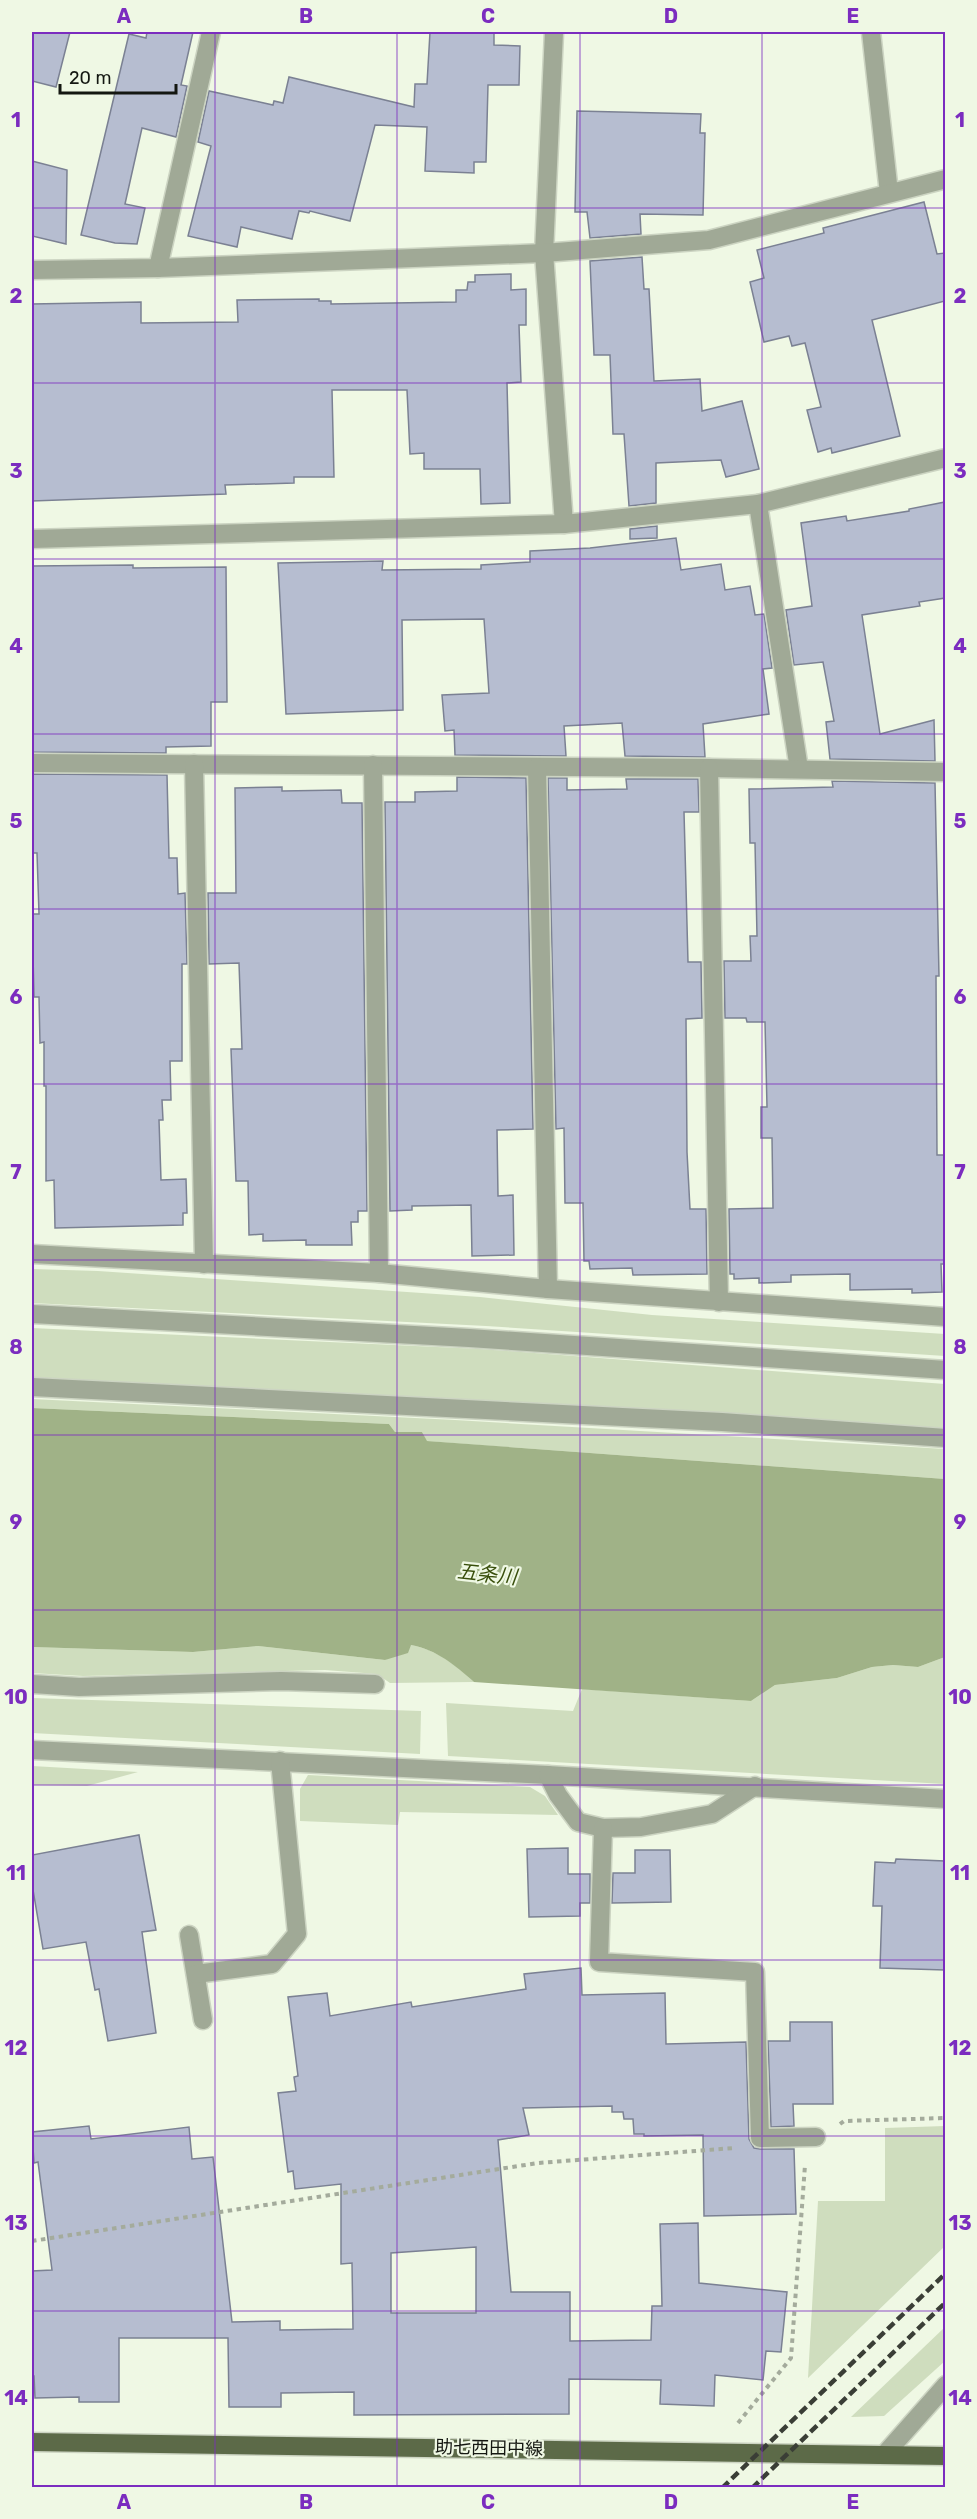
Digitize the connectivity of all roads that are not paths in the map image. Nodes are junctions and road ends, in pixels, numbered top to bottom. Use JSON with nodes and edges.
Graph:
{"nodes":[{"id":1,"x":211,"y":32,"type":"edge"},
{"id":2,"x":554,"y":32,"type":"edge"},
{"id":3,"x":871,"y":32,"type":"edge"},
{"id":4,"x":945,"y":178,"type":"edge"},
{"id":5,"x":889,"y":193,"type":"junction"},
{"id":6,"x":544,"y":253,"type":"junction"},
{"id":7,"x":158,"y":268,"type":"junction"},
{"id":8,"x":32,"y":270,"type":"edge"},
{"id":9,"x":945,"y":458,"type":"edge"},
{"id":10,"x":758,"y":504,"type":"junction"},
{"id":11,"x":564,"y":524,"type":"junction"},
{"id":12,"x":32,"y":539,"type":"edge"},
{"id":13,"x":32,"y":763,"type":"edge"},
{"id":14,"x":194,"y":764,"type":"junction"},
{"id":15,"x":373,"y":765,"type":"junction"},
{"id":16,"x":537,"y":766,"type":"junction"},
{"id":17,"x":710,"y":768,"type":"junction"},
{"id":18,"x":799,"y":769,"type":"junction"},
{"id":19,"x":945,"y":772,"type":"edge"},
{"id":20,"x":32,"y":1254,"type":"edge"},
{"id":21,"x":204,"y":1264,"type":"junction"},
{"id":22,"x":379,"y":1274,"type":"junction"},
{"id":23,"x":548,"y":1289,"type":"junction"},
{"id":24,"x":719,"y":1302,"type":"junction"},
{"id":25,"x":32,"y":1314,"type":"edge"},
{"id":26,"x":945,"y":1317,"type":"edge"},
{"id":27,"x":945,"y":1370,"type":"edge"},
{"id":28,"x":32,"y":1387,"type":"edge"},
{"id":29,"x":945,"y":1438,"type":"edge"},
{"id":30,"x":32,"y":1684,"type":"edge"},
{"id":31,"x":375,"y":1684,"type":"dead end"},
{"id":32,"x":32,"y":1750,"type":"edge"},
{"id":33,"x":280,"y":1761,"type":"junction"},
{"id":34,"x":548,"y":1775,"type":"junction"},
{"id":35,"x":755,"y":1786,"type":"junction"},
{"id":36,"x":945,"y":1799,"type":"edge"},
{"id":37,"x":603,"y":1828,"type":"junction"},
{"id":38,"x":189,"y":1935,"type":"dead end"},
{"id":39,"x":196,"y":1974,"type":"junction"},
{"id":40,"x":203,"y":2020,"type":"dead end"},
{"id":41,"x":816,"y":2137,"type":"road end"},
{"id":42,"x":945,"y":2385,"type":"edge"},
{"id":43,"x":32,"y":2442,"type":"edge"},
{"id":44,"x":885,"y":2454,"type":"junction"},
{"id":45,"x":945,"y":2456,"type":"edge"}],
"edges":[{"from":1,"to":7,"type":"street"},
{"from":2,"to":6,"type":"street"},
{"from":3,"to":5,"type":"street"},
{"from":4,"to":5,"type":"street"},
{"from":5,"to":6,"type":"street"},
{"from":6,"to":7,"type":"street"},
{"from":6,"to":11,"type":"street"},
{"from":7,"to":8,"type":"street"},
{"from":9,"to":10,"type":"street"},
{"from":10,"to":11,"type":"street"},
{"from":10,"to":18,"type":"street"},
{"from":11,"to":12,"type":"street"},
{"from":13,"to":14,"type":"street"},
{"from":14,"to":15,"type":"street"},
{"from":14,"to":21,"type":"street"},
{"from":15,"to":16,"type":"street"},
{"from":15,"to":22,"type":"street"},
{"from":16,"to":17,"type":"street"},
{"from":16,"to":23,"type":"street"},
{"from":17,"to":18,"type":"street"},
{"from":17,"to":24,"type":"street"},
{"from":18,"to":19,"type":"street"},
{"from":20,"to":21,"type":"street"},
{"from":21,"to":22,"type":"street"},
{"from":22,"to":23,"type":"street"},
{"from":23,"to":24,"type":"street"},
{"from":24,"to":26,"type":"street"},
{"from":25,"to":27,"type":"street"},
{"from":28,"to":29,"type":"street"},
{"from":30,"to":31,"type":"street"},
{"from":32,"to":33,"type":"street"},
{"from":33,"to":34,"type":"street"},
{"from":33,"to":39,"type":"street"},
{"from":34,"to":35,"type":"street"},
{"from":34,"to":37,"type":"street"},
{"from":35,"to":36,"type":"street"},
{"from":35,"to":37,"type":"street"},
{"from":37,"to":41,"type":"street"},
{"from":38,"to":39,"type":"street"},
{"from":39,"to":40,"type":"street"},
{"from":42,"to":44,"type":"street"},
{"from":43,"to":44,"type":"main road","name":"助七西田中線"},
{"from":44,"to":45,"type":"main road","name":"助七西田中線"}]}
